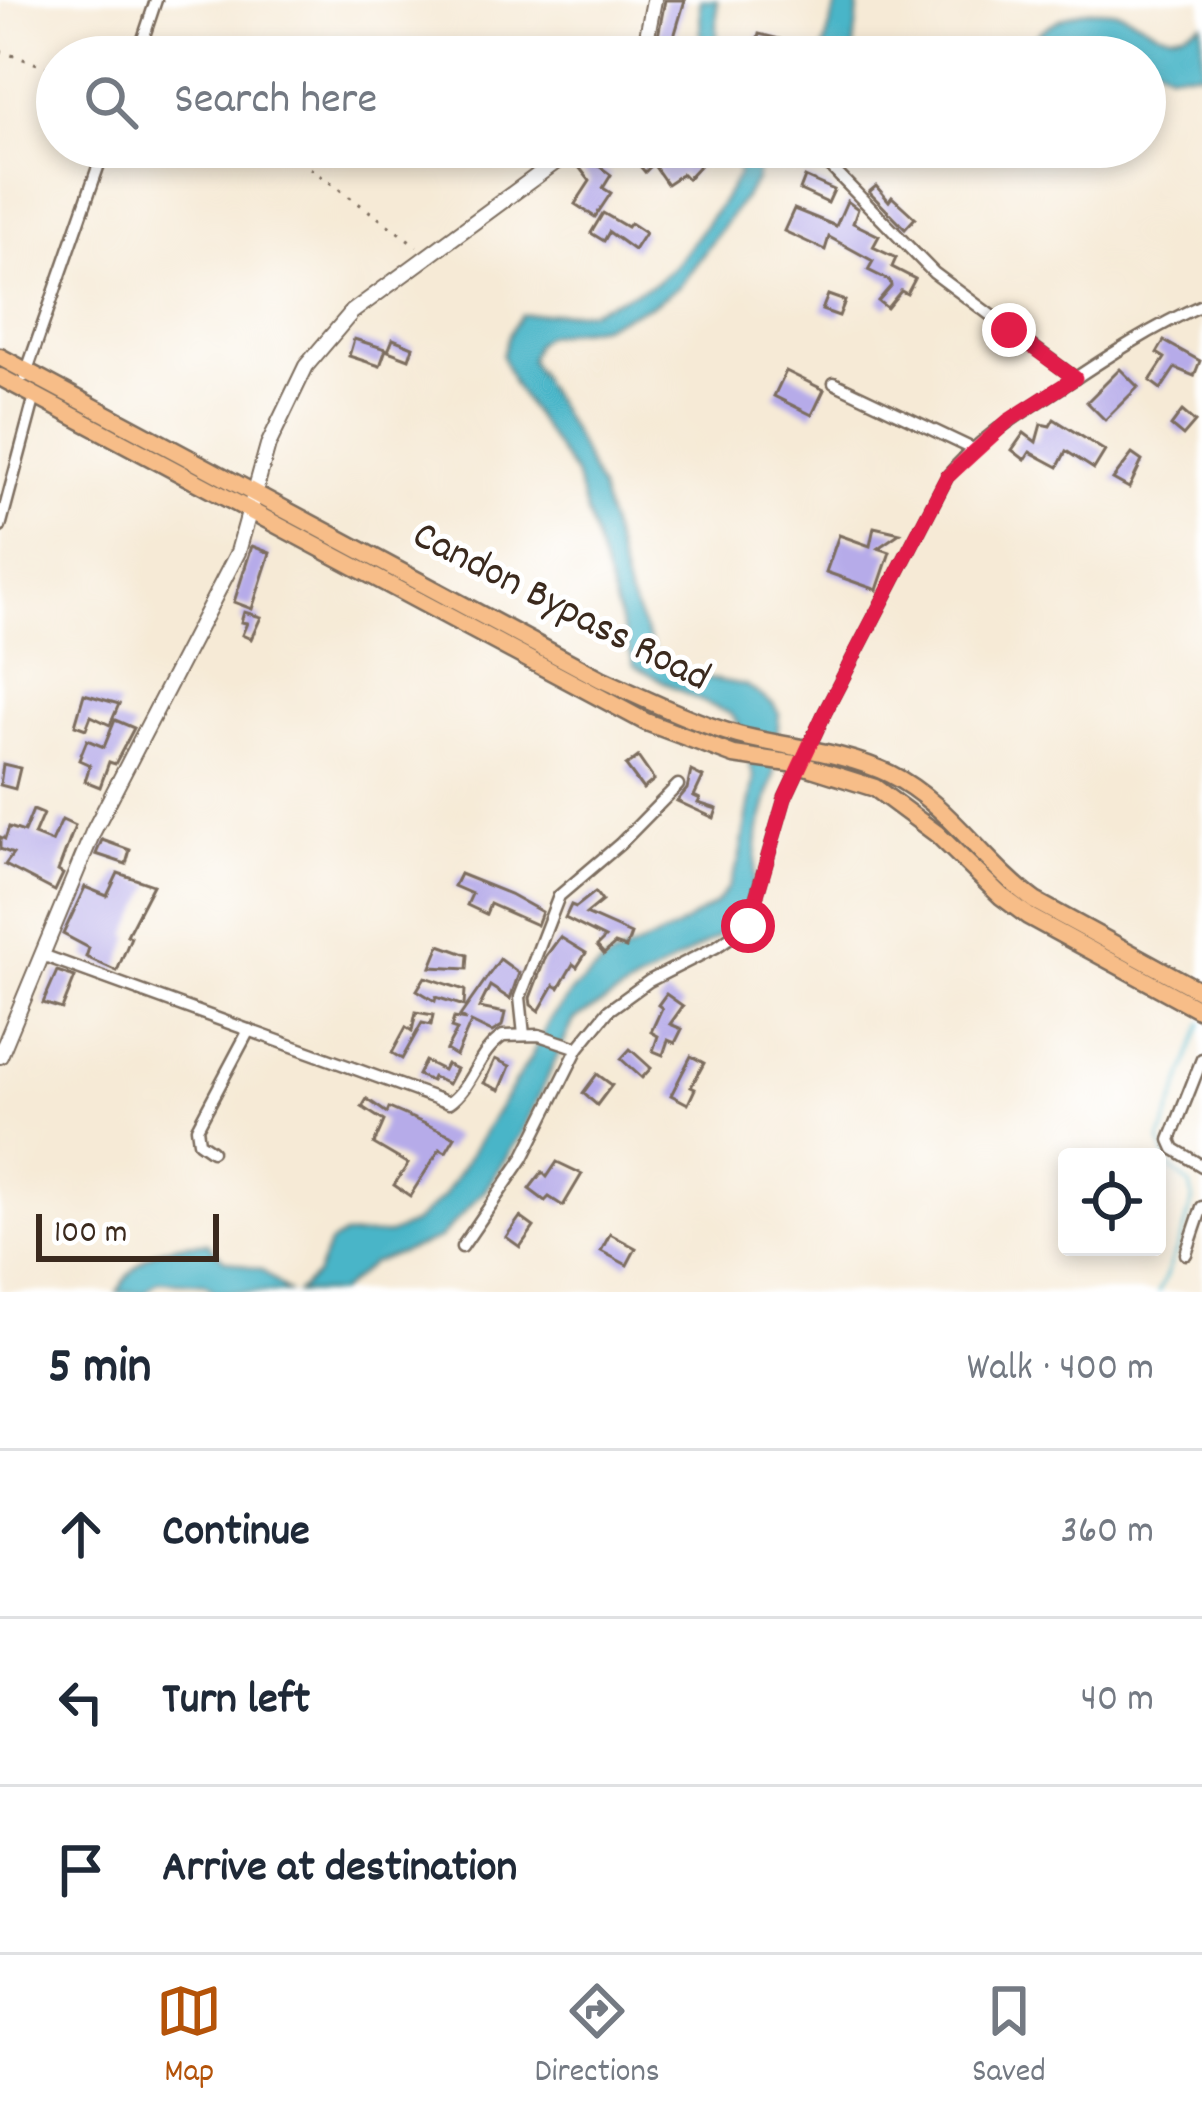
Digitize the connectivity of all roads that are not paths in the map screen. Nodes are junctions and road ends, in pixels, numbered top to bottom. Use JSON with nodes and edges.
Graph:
{"nodes":[{"id":1,"x":155,"y":0,"type":"edge"},
{"id":2,"x":654,"y":0,"type":"edge"},
{"id":3,"x":144,"y":36,"type":"edge"},
{"id":4,"x":647,"y":36,"type":"edge"},
{"id":5,"x":99,"y":168,"type":"edge"},
{"id":6,"x":547,"y":168,"type":"edge"},
{"id":7,"x":832,"y":168,"type":"edge"},
{"id":8,"x":1202,"y":304,"type":"edge"},
{"id":9,"x":0,"y":357,"type":"edge"},
{"id":10,"x":0,"y":377,"type":"edge"},
{"id":11,"x":1075,"y":378,"type":"junction"},
{"id":12,"x":834,"y":383,"type":"dead end"},
{"id":13,"x":27,"y":385,"type":"junction"},
{"id":14,"x":973,"y":449,"type":"junction"},
{"id":15,"x":254,"y":491,"type":"junction"},
{"id":16,"x":250,"y":510,"type":"junction"},
{"id":17,"x":0,"y":527,"type":"edge"},
{"id":18,"x":797,"y":755,"type":"junction"},
{"id":19,"x":677,"y":785,"type":"dead end"},
{"id":20,"x":42,"y":955,"type":"junction"},
{"id":21,"x":1202,"y":992,"type":"edge"},
{"id":22,"x":1202,"y":1011,"type":"edge"},
{"id":23,"x":249,"y":1030,"type":"junction"},
{"id":24,"x":524,"y":1035,"type":"junction"},
{"id":25,"x":578,"y":1048,"type":"junction"},
{"id":26,"x":0,"y":1056,"type":"edge"},
{"id":27,"x":1202,"y":1059,"type":"edge"},
{"id":28,"x":212,"y":1150,"type":"dead end"},
{"id":29,"x":1202,"y":1166,"type":"edge"},
{"id":30,"x":1202,"y":1207,"type":"edge"},
{"id":31,"x":462,"y":1247,"type":"dead end"},
{"id":32,"x":1186,"y":1254,"type":"dead end"}],
"edges":[{"from":1,"to":3,"type":"street"},
{"from":2,"to":4,"type":"street"},
{"from":5,"to":13,"type":"street"},
{"from":6,"to":15,"type":"street"},
{"from":7,"to":11,"type":"street"},
{"from":8,"to":11,"type":"street"},
{"from":9,"to":13,"type":"highway","name":"Candon Bypass Road"},
{"from":10,"to":13,"type":"highway","name":"Candon Bypass Road"},
{"from":11,"to":14,"type":"street"},
{"from":12,"to":14,"type":"street"},
{"from":13,"to":15,"type":"highway","name":"Candon Bypass Road"},
{"from":13,"to":16,"type":"highway","name":"Candon Bypass Road"},
{"from":13,"to":17,"type":"street"},
{"from":14,"to":18,"type":"street"},
{"from":15,"to":16,"type":"street"},
{"from":15,"to":18,"type":"highway","name":"Candon Bypass Road"},
{"from":16,"to":18,"type":"highway","name":"Candon Bypass Road"},
{"from":16,"to":20,"type":"street"},
{"from":18,"to":21,"type":"highway","name":"Candon Bypass Road"},
{"from":18,"to":22,"type":"highway","name":"Candon Bypass Road"},
{"from":18,"to":25,"type":"street"},
{"from":19,"to":24,"type":"street"},
{"from":20,"to":23,"type":"street"},
{"from":20,"to":26,"type":"street"},
{"from":23,"to":24,"type":"street"},
{"from":23,"to":28,"type":"street"},
{"from":24,"to":25,"type":"street"},
{"from":25,"to":31,"type":"street"},
{"from":27,"to":29,"type":"street"},
{"from":30,"to":32,"type":"street"}]}
